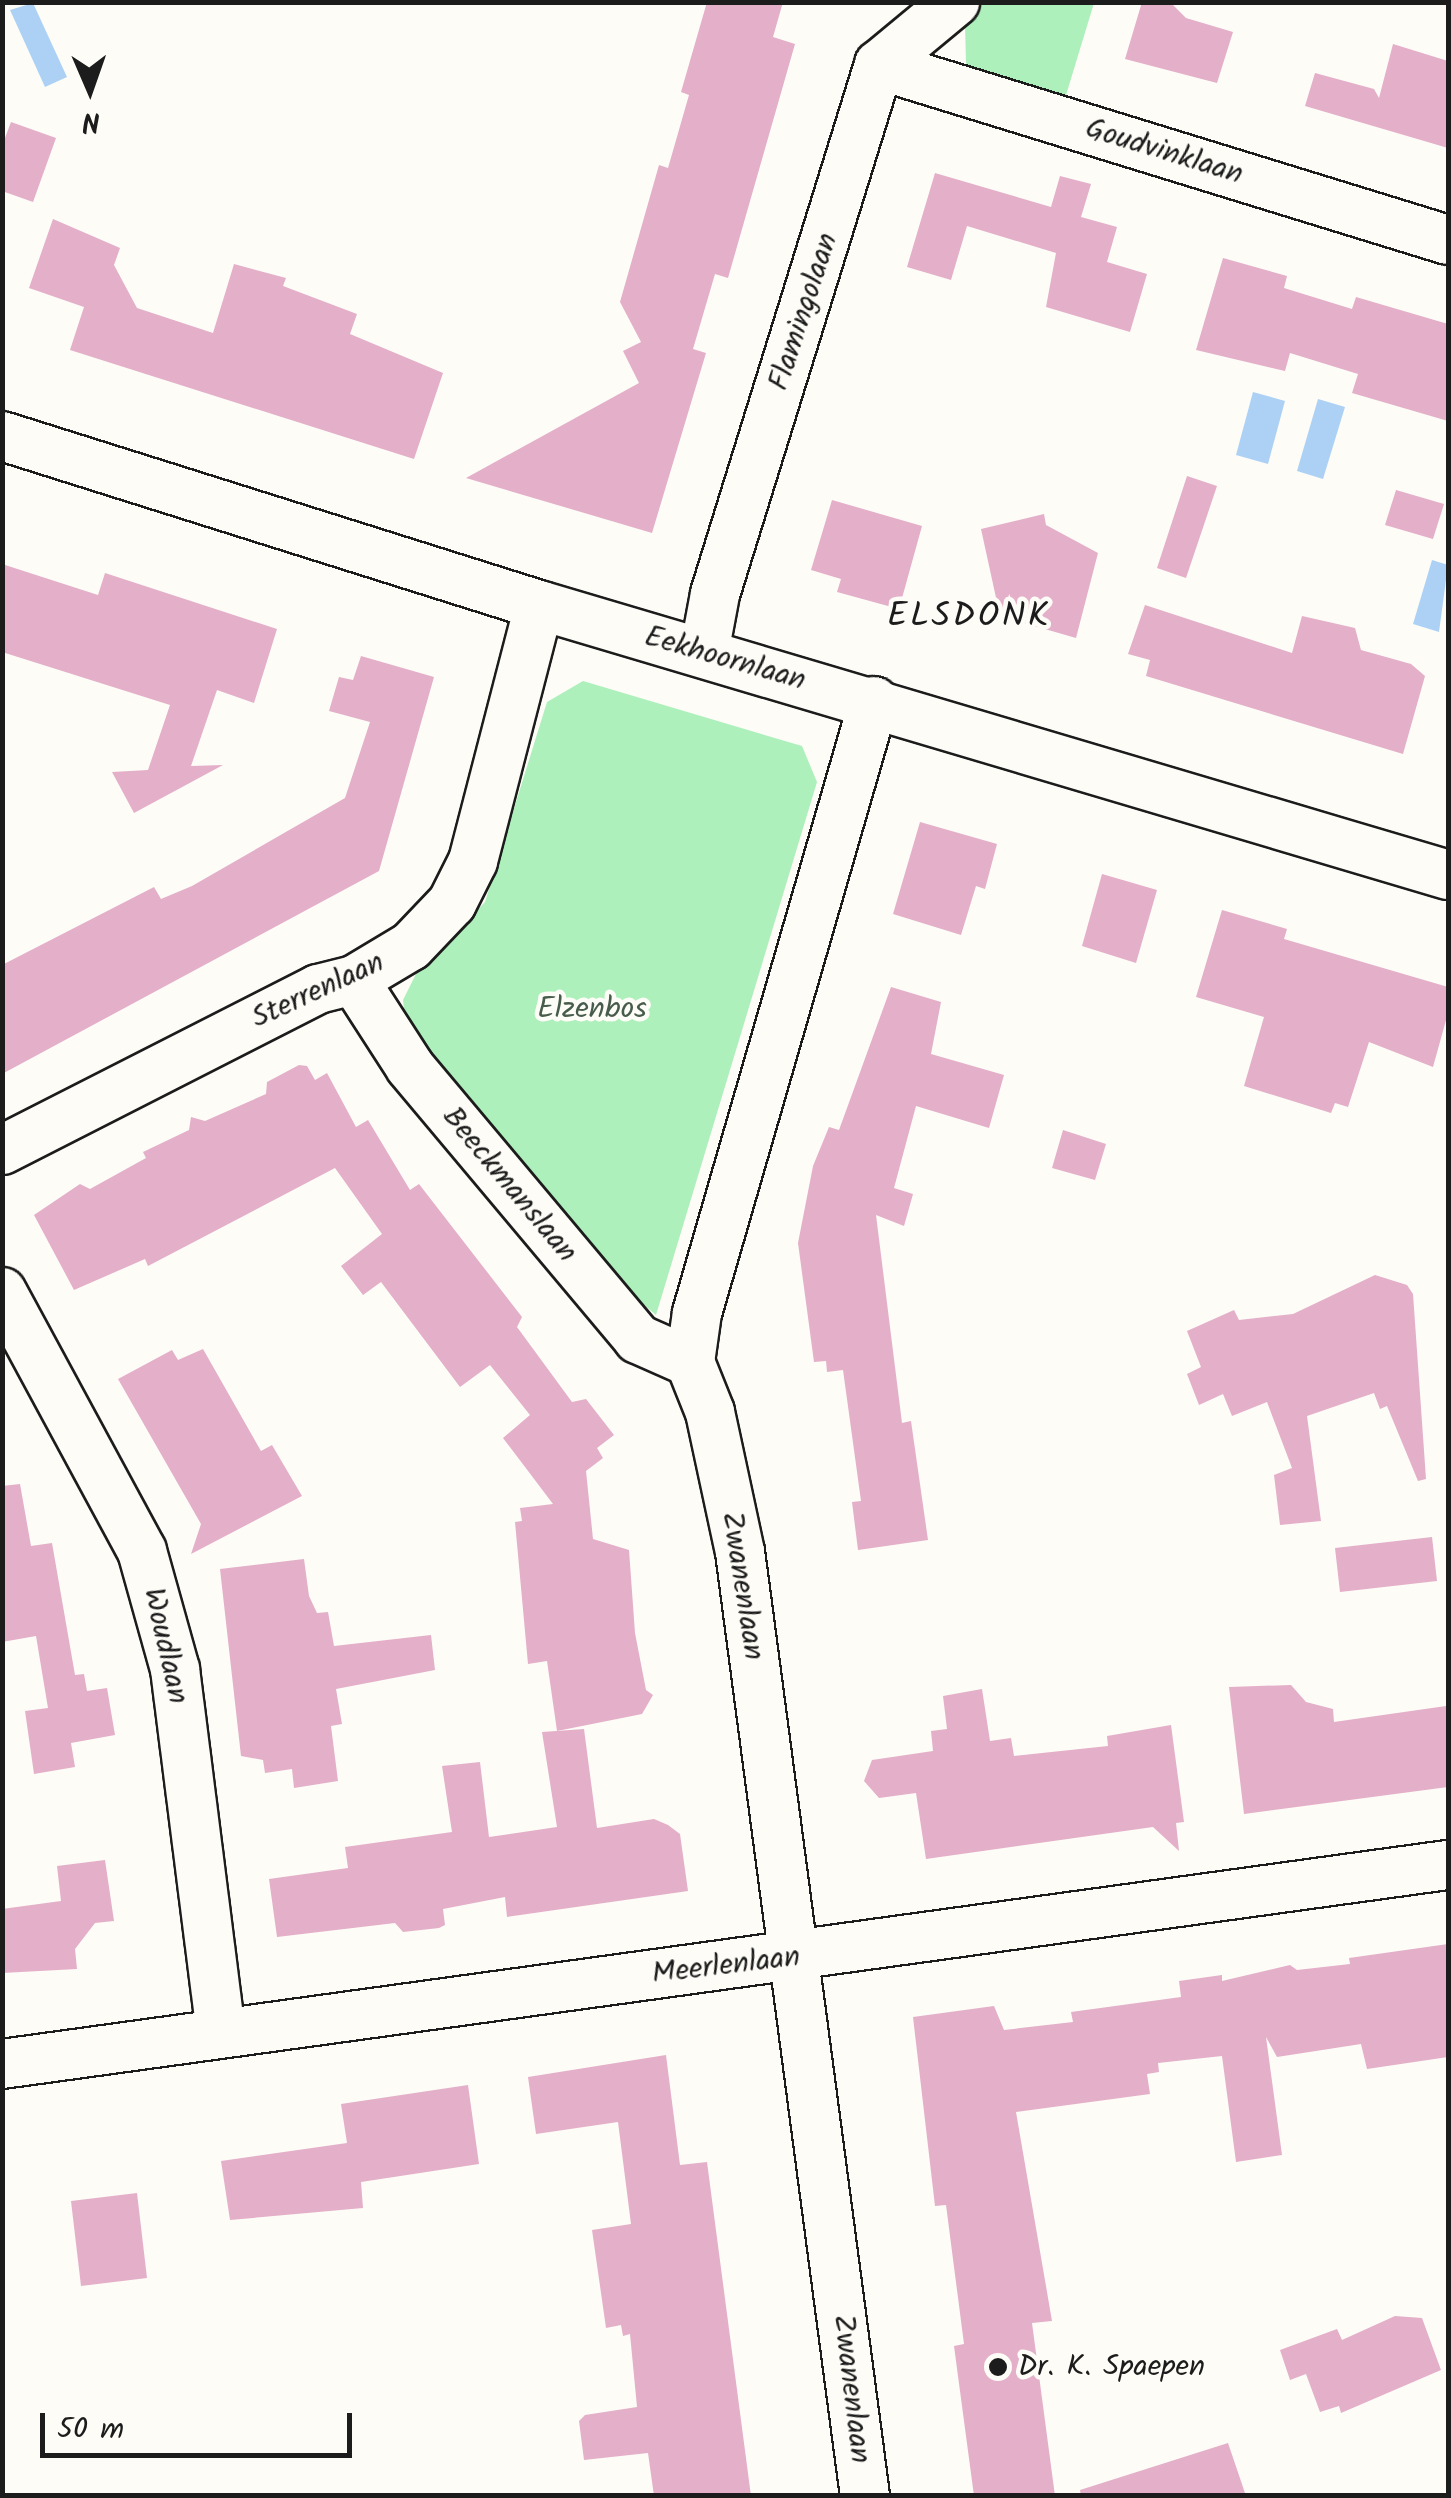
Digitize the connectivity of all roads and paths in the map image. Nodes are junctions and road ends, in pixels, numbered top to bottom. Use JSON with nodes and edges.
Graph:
{"nodes":[{"id":1,"x":954,"y":2,"type":"edge"},
{"id":2,"x":879,"y":65,"type":"junction"},
{"id":3,"x":1448,"y":240,"type":"edge"},
{"id":4,"x":2,"y":436,"type":"edge"},
{"id":5,"x":539,"y":606,"type":"junction"},
{"id":6,"x":704,"y":653,"type":"junction"},
{"id":7,"x":874,"y":701,"type":"junction"},
{"id":8,"x":1448,"y":875,"type":"edge"},
{"id":9,"x":354,"y":980,"type":"junction"},
{"id":10,"x":2,"y":1150,"type":"edge"},
{"id":11,"x":2,"y":1292,"type":"edge"},
{"id":12,"x":690,"y":1362,"type":"junction"},
{"id":13,"x":1448,"y":1865,"type":"edge"},
{"id":14,"x":794,"y":1958,"type":"junction"},
{"id":15,"x":220,"y":2033,"type":"junction"},
{"id":16,"x":2,"y":2064,"type":"edge"},
{"id":17,"x":865,"y":2496,"type":"edge"}],
"edges":[{"from":1,"to":2,"type":"street"},
{"from":2,"to":3,"type":"street","name":"Goudvinklaan"},
{"from":2,"to":6,"type":"street","name":"Flamingolaan"},
{"from":4,"to":5,"type":"street","name":"Eekhoornlaan"},
{"from":5,"to":6,"type":"street","name":"Eekhoornlaan"},
{"from":5,"to":9,"type":"street","name":"Sterrenlaan"},
{"from":6,"to":7,"type":"street","name":"Eekhoornlaan"},
{"from":7,"to":8,"type":"street","name":"Eekhoornlaan"},
{"from":7,"to":12,"type":"street"},
{"from":9,"to":10,"type":"street","name":"Sterrenlaan"},
{"from":9,"to":12,"type":"street","name":"Beeckmanslaan"},
{"from":11,"to":15,"type":"street","name":"Woudlaan"},
{"from":12,"to":14,"type":"street","name":"Zwanenlaan"},
{"from":13,"to":14,"type":"street","name":"Meerlenlaan"},
{"from":14,"to":15,"type":"street","name":"Meerlenlaan"},
{"from":14,"to":17,"type":"street","name":"Zwanenlaan"},
{"from":15,"to":16,"type":"street","name":"Meerlenlaan"}]}
